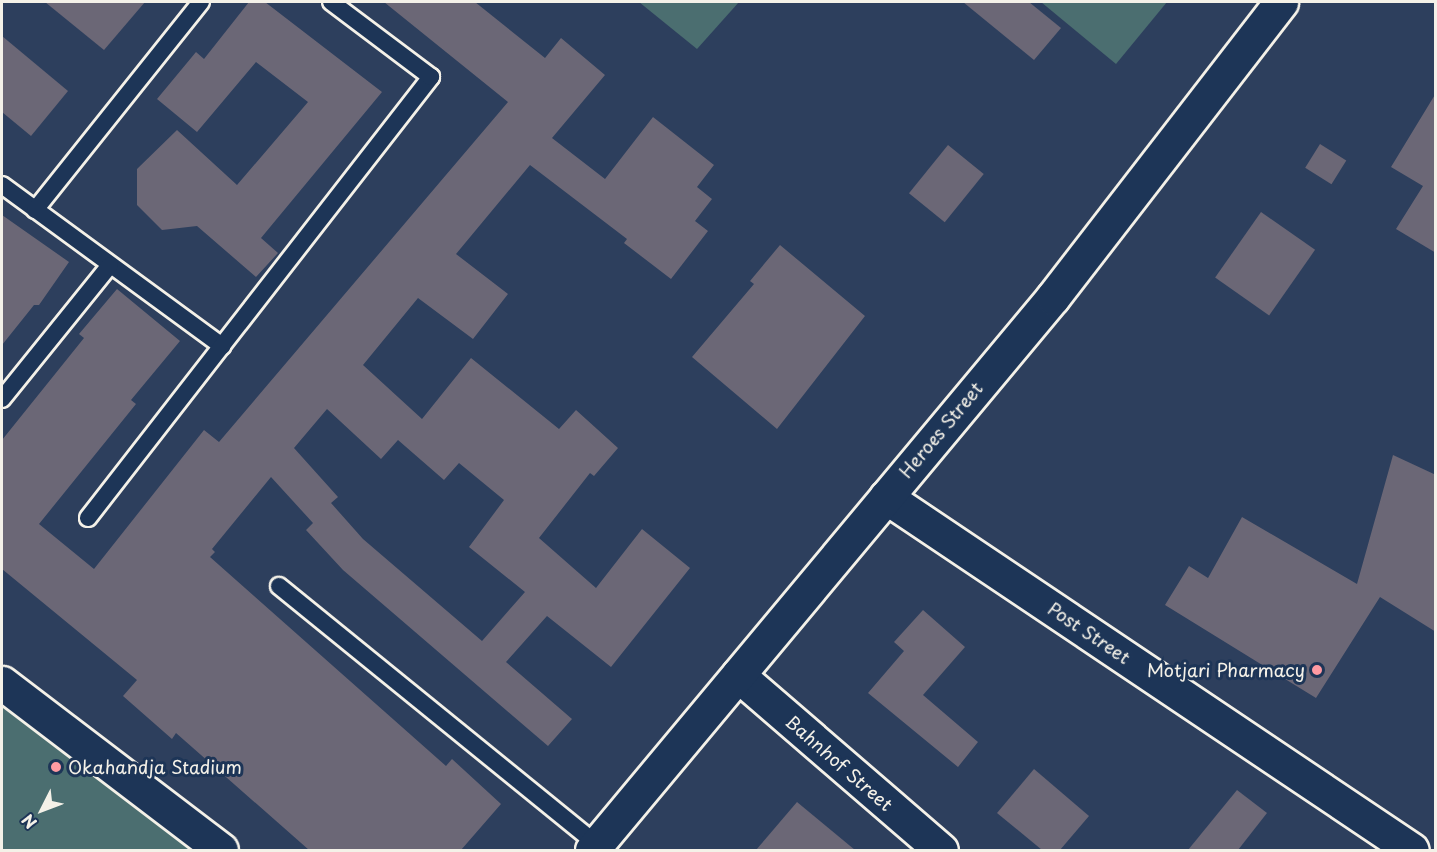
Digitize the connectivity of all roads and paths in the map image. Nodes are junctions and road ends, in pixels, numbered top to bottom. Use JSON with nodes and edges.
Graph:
{"nodes":[{"id":1,"x":201,"y":2,"type":"edge"},
{"id":2,"x":331,"y":2,"type":"edge"},
{"id":3,"x":1281,"y":2,"type":"edge"},
{"id":4,"x":2,"y":185,"type":"edge"},
{"id":5,"x":35,"y":210,"type":"junction"},
{"id":6,"x":110,"y":265,"type":"junction"},
{"id":7,"x":222,"y":346,"type":"junction"},
{"id":8,"x":2,"y":399,"type":"edge"},
{"id":9,"x":886,"y":497,"type":"junction"},
{"id":10,"x":88,"y":518,"type":"dead end"},
{"id":11,"x":279,"y":586,"type":"dead end"},
{"id":12,"x":738,"y":675,"type":"junction"},
{"id":13,"x":2,"y":683,"type":"edge"},
{"id":14,"x":595,"y":847,"type":"edge"},
{"id":15,"x":220,"y":850,"type":"edge"},
{"id":16,"x":941,"y":850,"type":"edge"},
{"id":17,"x":1412,"y":850,"type":"edge"}],
"edges":[{"from":1,"to":5,"type":"lane"},
{"from":2,"to":7,"type":"lane"},
{"from":3,"to":9,"type":"street","name":"Heroes Street"},
{"from":4,"to":5,"type":"lane"},
{"from":5,"to":6,"type":"lane"},
{"from":6,"to":7,"type":"lane"},
{"from":6,"to":8,"type":"lane"},
{"from":7,"to":10,"type":"lane"},
{"from":9,"to":12,"type":"street","name":"Heroes Street"},
{"from":9,"to":17,"type":"street","name":"Post Street"},
{"from":11,"to":14,"type":"lane"},
{"from":12,"to":14,"type":"street","name":"Heroes Street"},
{"from":12,"to":16,"type":"street","name":"Bahnhof Street"},
{"from":13,"to":15,"type":"street"}]}
